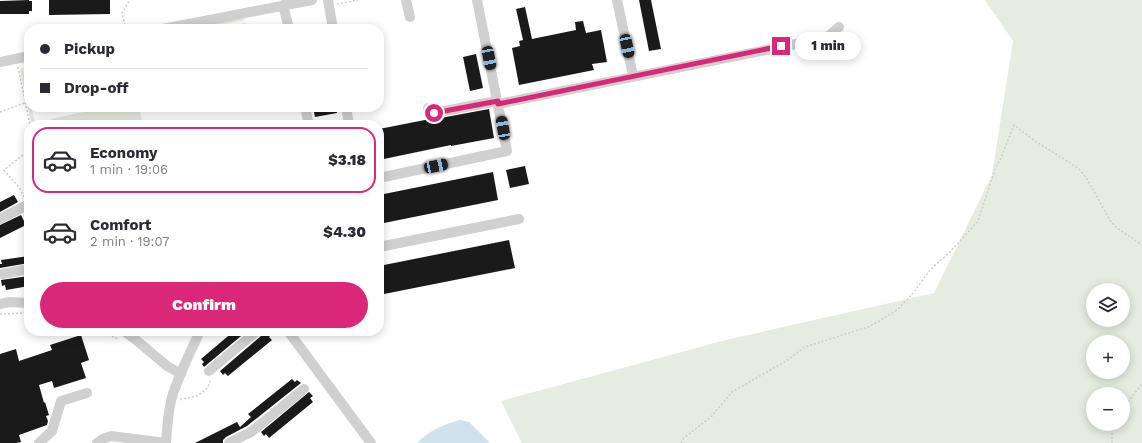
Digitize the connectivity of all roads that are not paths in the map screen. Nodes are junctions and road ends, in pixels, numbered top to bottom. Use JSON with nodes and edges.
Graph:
{"nodes":[{"id":1,"x":312,"y":0,"type":"edge"},
{"id":2,"x":328,"y":0,"type":"edge"},
{"id":3,"x":406,"y":0,"type":"edge"},
{"id":4,"x":477,"y":0,"type":"edge"},
{"id":5,"x":618,"y":0,"type":"edge"},
{"id":6,"x":283,"y":5,"type":"junction"},
{"id":7,"x":410,"y":17,"type":"dead end"},
{"id":8,"x":188,"y":24,"type":"edge"},
{"id":9,"x":288,"y":24,"type":"edge"},
{"id":10,"x":332,"y":24,"type":"edge"},
{"id":11,"x":839,"y":27,"type":"dead end"},
{"id":12,"x":24,"y":57,"type":"edge"},
{"id":13,"x":0,"y":62,"type":"edge"},
{"id":14,"x":633,"y":76,"type":"junction"},
{"id":15,"x":498,"y":102,"type":"junction"},
{"id":16,"x":428,"y":108,"type":"dead end"},
{"id":17,"x":384,"y":177,"type":"edge"},
{"id":18,"x":24,"y":206,"type":"edge"},
{"id":19,"x":0,"y":219,"type":"edge"},
{"id":20,"x":518,"y":220,"type":"dead end"},
{"id":21,"x":384,"y":246,"type":"edge"},
{"id":22,"x":24,"y":270,"type":"edge"},
{"id":23,"x":2,"y":274,"type":"dead end"},
{"id":24,"x":24,"y":303,"type":"edge"},
{"id":25,"x":0,"y":304,"type":"edge"},
{"id":26,"x":122,"y":336,"type":"edge"},
{"id":27,"x":198,"y":336,"type":"edge"},
{"id":28,"x":251,"y":336,"type":"edge"},
{"id":29,"x":292,"y":336,"type":"edge"},
{"id":30,"x":209,"y":371,"type":"dead end"},
{"id":31,"x":181,"y":374,"type":"junction"},
{"id":32,"x":304,"y":389,"type":"dead end"},
{"id":33,"x":87,"y":393,"type":"dead end"},
{"id":34,"x":39,"y":443,"type":"edge"},
{"id":35,"x":97,"y":443,"type":"edge"},
{"id":36,"x":166,"y":443,"type":"edge"},
{"id":37,"x":229,"y":443,"type":"edge"},
{"id":38,"x":371,"y":443,"type":"edge"}],
"edges":[{"from":1,"to":6,"type":"lane"},
{"from":2,"to":10,"type":"lane"},
{"from":3,"to":7,"type":"lane"},
{"from":4,"to":15,"type":"lane"},
{"from":5,"to":14,"type":"lane"},
{"from":6,"to":8,"type":"lane"},
{"from":6,"to":9,"type":"lane"},
{"from":11,"to":14,"type":"lane"},
{"from":12,"to":13,"type":"lane"},
{"from":14,"to":15,"type":"lane"},
{"from":15,"to":16,"type":"lane"},
{"from":15,"to":17,"type":"lane"},
{"from":18,"to":19,"type":"lane"},
{"from":20,"to":21,"type":"lane"},
{"from":22,"to":23,"type":"lane"},
{"from":24,"to":25,"type":"lane"},
{"from":26,"to":31,"type":"lane"},
{"from":27,"to":31,"type":"lane"},
{"from":28,"to":30,"type":"lane"},
{"from":29,"to":38,"type":"lane"},
{"from":31,"to":36,"type":"lane"},
{"from":32,"to":37,"type":"lane"},
{"from":33,"to":34,"type":"lane"},
{"from":35,"to":36,"type":"lane"}]}
